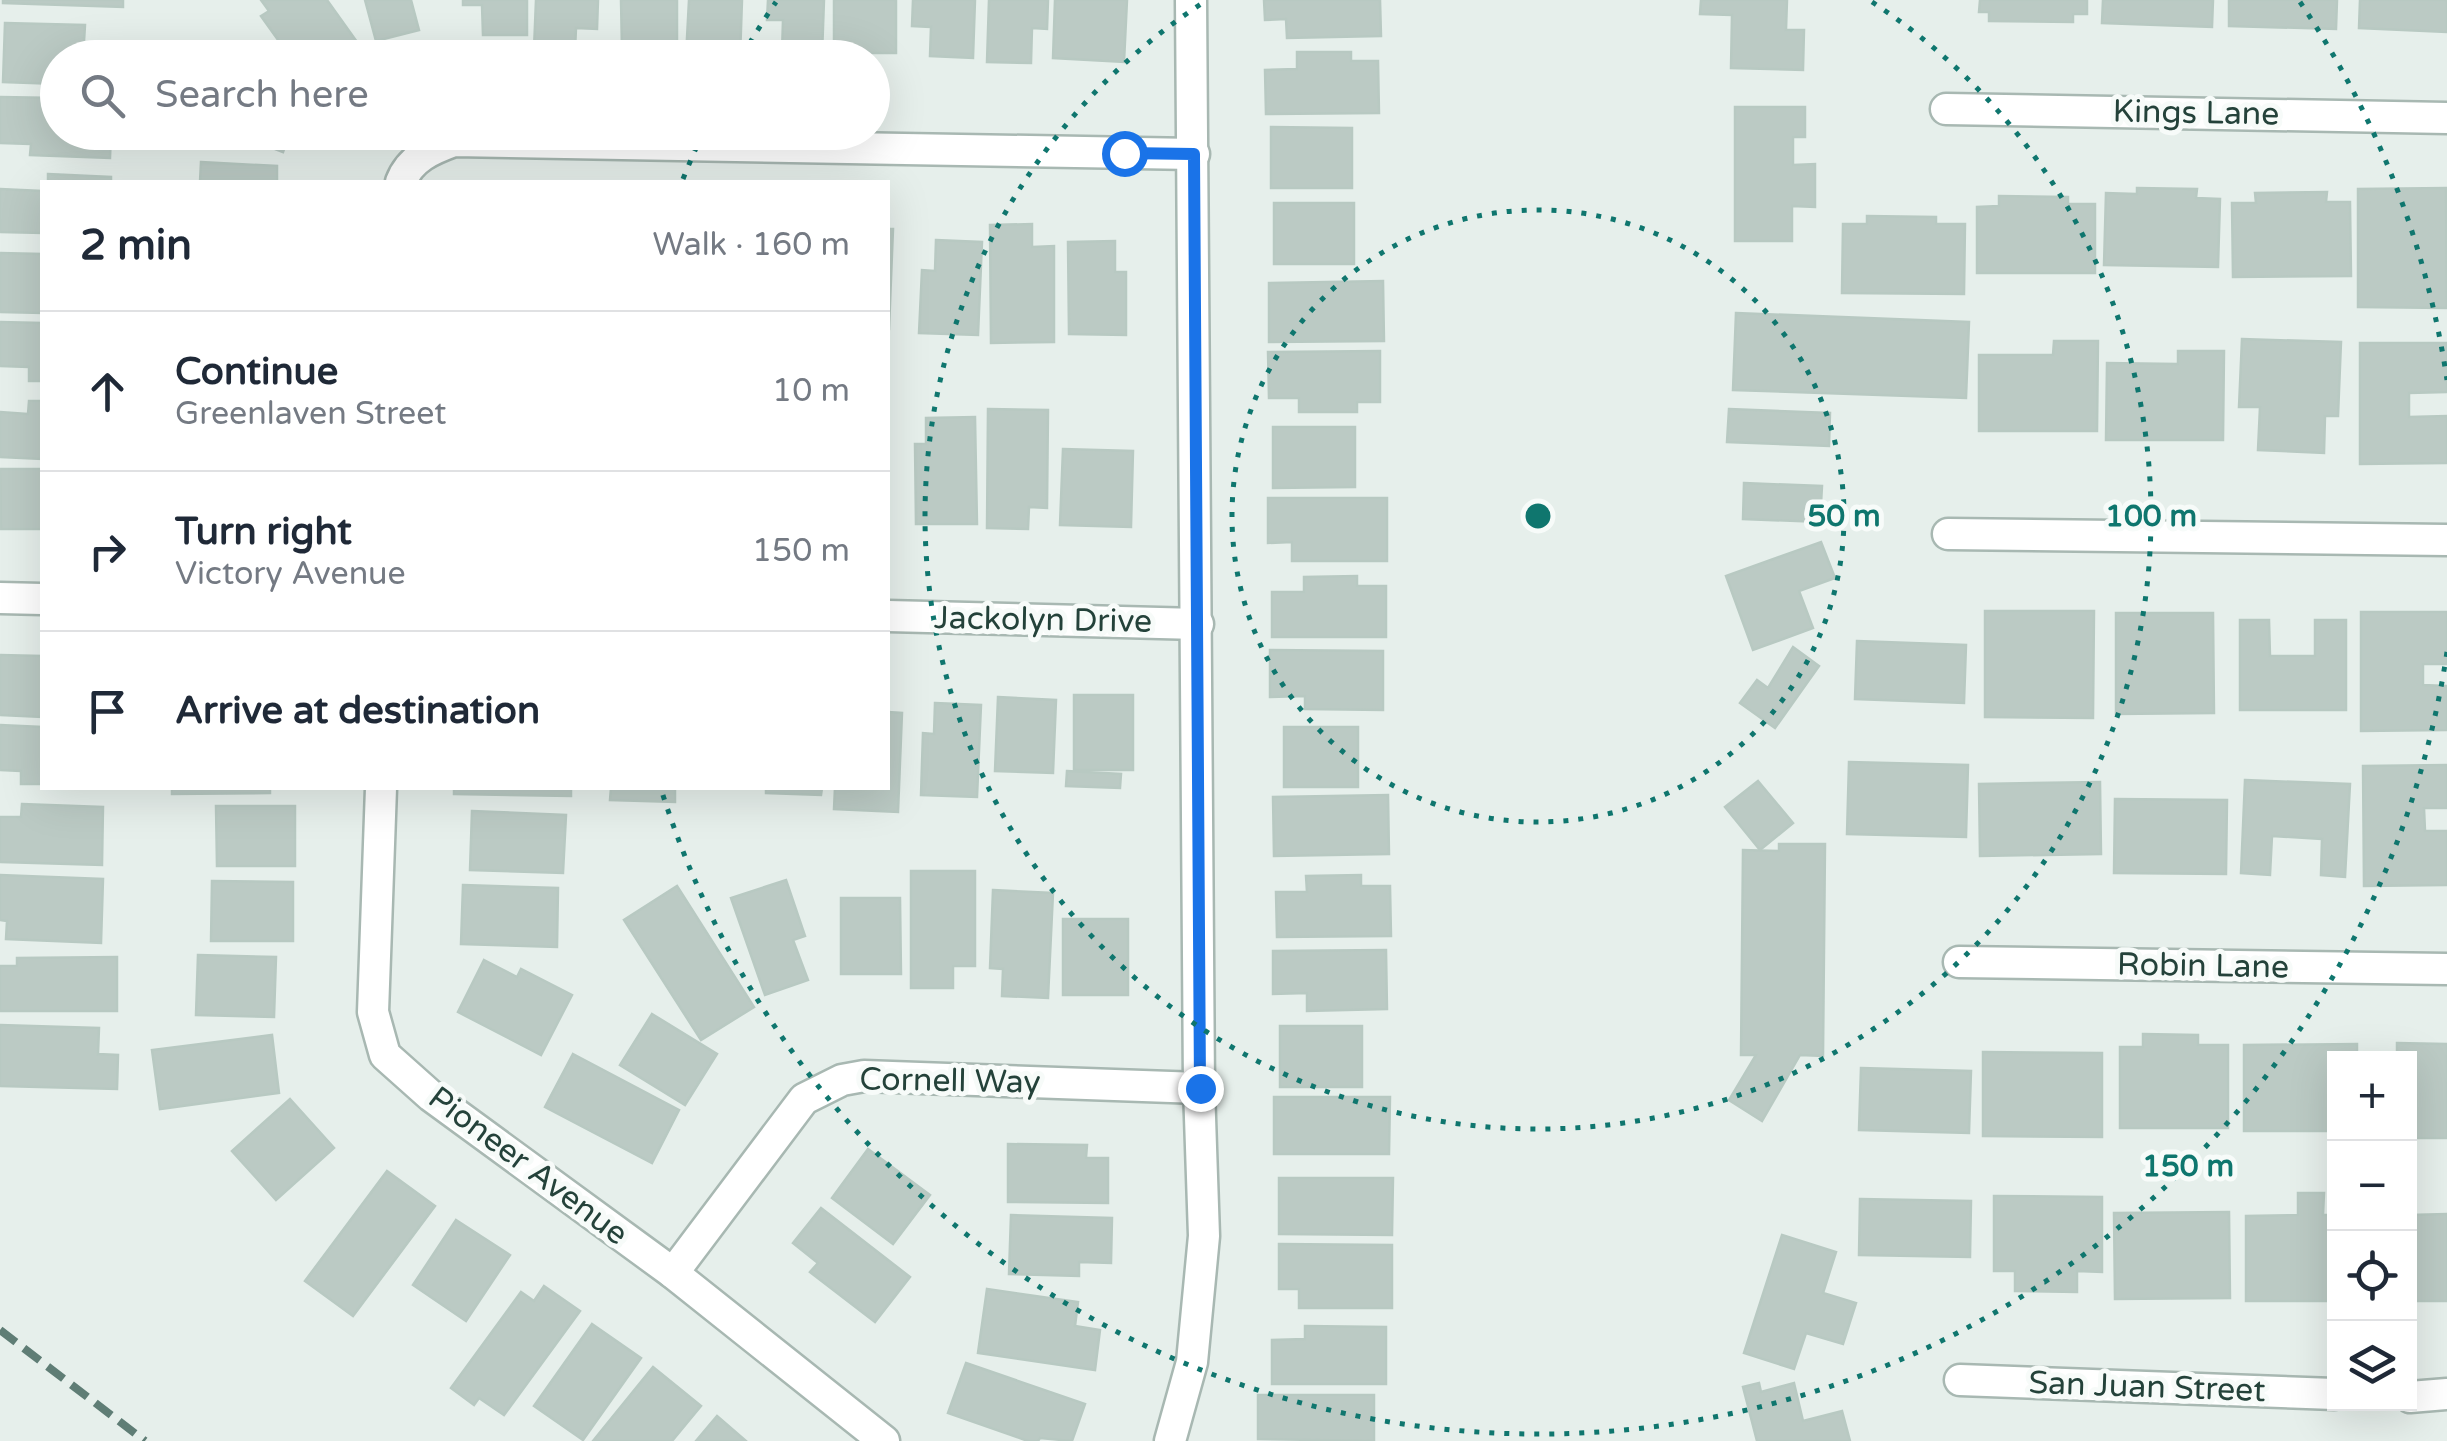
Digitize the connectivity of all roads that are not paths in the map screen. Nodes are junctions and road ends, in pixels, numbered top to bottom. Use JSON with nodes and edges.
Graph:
{"nodes":[{"id":1,"x":1191,"y":0,"type":"edge"},
{"id":2,"x":1946,"y":109,"type":"dead end"},
{"id":3,"x":2447,"y":118,"type":"edge"},
{"id":4,"x":890,"y":148,"type":"edge"},
{"id":5,"x":429,"y":150,"type":"edge"},
{"id":6,"x":1194,"y":154,"type":"junction"},
{"id":7,"x":401,"y":180,"type":"edge"},
{"id":8,"x":1948,"y":534,"type":"dead end"},
{"id":9,"x":2447,"y":540,"type":"edge"},
{"id":10,"x":0,"y":598,"type":"edge"},
{"id":11,"x":40,"y":599,"type":"edge"},
{"id":12,"x":890,"y":616,"type":"edge"},
{"id":13,"x":1198,"y":624,"type":"junction"},
{"id":14,"x":381,"y":790,"type":"edge"},
{"id":15,"x":1959,"y":962,"type":"dead end"},
{"id":16,"x":2447,"y":969,"type":"edge"},
{"id":17,"x":1200,"y":1088,"type":"junction"},
{"id":18,"x":673,"y":1273,"type":"junction"},
{"id":19,"x":1960,"y":1380,"type":"dead end"},
{"id":20,"x":2327,"y":1394,"type":"edge"},
{"id":21,"x":2447,"y":1394,"type":"edge"},
{"id":22,"x":2417,"y":1396,"type":"edge"},
{"id":23,"x":884,"y":1441,"type":"edge"},
{"id":24,"x":1170,"y":1441,"type":"edge"}],
"edges":[{"from":1,"to":6,"type":"street"},
{"from":2,"to":3,"type":"street","name":"Kings Lane"},
{"from":4,"to":6,"type":"street"},
{"from":5,"to":7,"type":"street"},
{"from":6,"to":13,"type":"street"},
{"from":8,"to":9,"type":"street"},
{"from":10,"to":11,"type":"street"},
{"from":12,"to":13,"type":"street","name":"Jackolyn Drive"},
{"from":13,"to":17,"type":"street"},
{"from":14,"to":18,"type":"street","name":"Pioneer Avenue"},
{"from":15,"to":16,"type":"street","name":"Robin Lane"},
{"from":17,"to":18,"type":"street","name":"Cornell Way"},
{"from":17,"to":24,"type":"street"},
{"from":18,"to":23,"type":"street","name":"Pioneer Avenue"},
{"from":19,"to":20,"type":"street","name":"San Juan Street"},
{"from":21,"to":22,"type":"street"}]}
